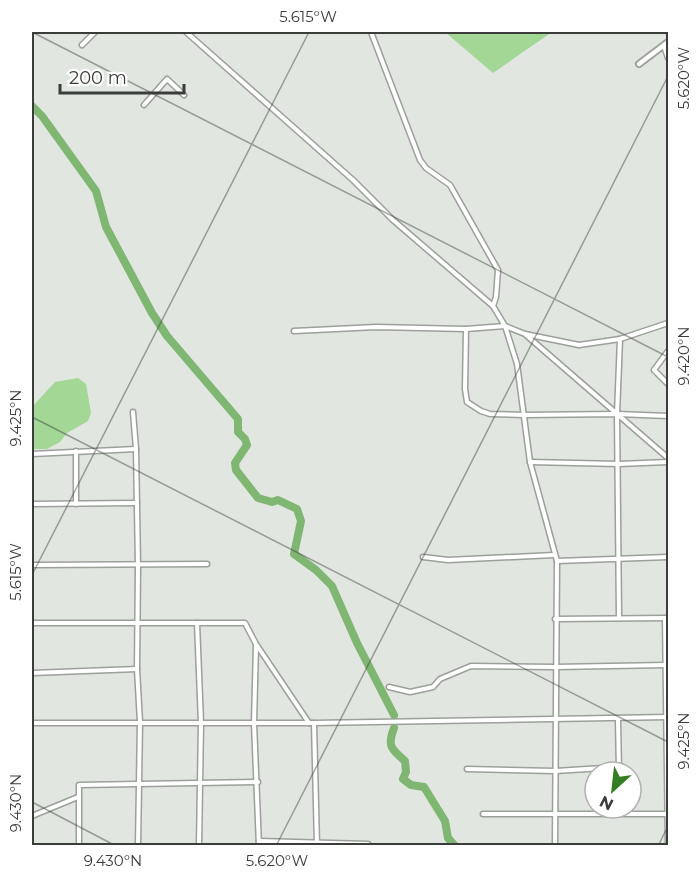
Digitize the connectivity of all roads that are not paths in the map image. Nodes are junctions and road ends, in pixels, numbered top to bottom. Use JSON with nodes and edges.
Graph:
{"nodes":[{"id":1,"x":95,"y":32,"type":"edge"},
{"id":2,"x":186,"y":32,"type":"edge"},
{"id":3,"x":371,"y":32,"type":"edge"},
{"id":4,"x":666,"y":44,"type":"edge"},
{"id":5,"x":82,"y":45,"type":"dead end"},
{"id":6,"x":669,"y":58,"type":"edge"},
{"id":7,"x":639,"y":64,"type":"dead end"},
{"id":8,"x":184,"y":95,"type":"dead end"},
{"id":9,"x":144,"y":105,"type":"dead end"},
{"id":10,"x":493,"y":306,"type":"junction"},
{"id":11,"x":669,"y":323,"type":"edge"},
{"id":12,"x":505,"y":326,"type":"junction"},
{"id":13,"x":466,"y":329,"type":"junction"},
{"id":14,"x":294,"y":331,"type":"dead end"},
{"id":15,"x":525,"y":334,"type":"junction"},
{"id":16,"x":620,"y":339,"type":"junction"},
{"id":17,"x":669,"y":351,"type":"edge"},
{"id":18,"x":669,"y":384,"type":"edge"},
{"id":19,"x":133,"y":412,"type":"dead end"},
{"id":20,"x":617,"y":414,"type":"junction"},
{"id":21,"x":524,"y":415,"type":"junction"},
{"id":22,"x":669,"y":417,"type":"edge"},
{"id":23,"x":136,"y":448,"type":"junction"},
{"id":24,"x":76,"y":451,"type":"junction"},
{"id":25,"x":32,"y":454,"type":"edge"},
{"id":26,"x":669,"y":460,"type":"edge"},
{"id":27,"x":530,"y":462,"type":"junction"},
{"id":28,"x":619,"y":464,"type":"junction"},
{"id":29,"x":137,"y":503,"type":"junction"},
{"id":30,"x":32,"y":504,"type":"edge"},
{"id":31,"x":76,"y":504,"type":"junction"},
{"id":32,"x":554,"y":555,"type":"junction"},
{"id":33,"x":423,"y":557,"type":"dead end"},
{"id":34,"x":669,"y":557,"type":"edge"},
{"id":35,"x":620,"y":558,"type":"junction"},
{"id":36,"x":557,"y":561,"type":"junction"},
{"id":37,"x":207,"y":564,"type":"dead end"},
{"id":38,"x":32,"y":565,"type":"edge"},
{"id":39,"x":138,"y":566,"type":"junction"},
{"id":40,"x":620,"y":618,"type":"junction"},
{"id":41,"x":667,"y":618,"type":"edge"},
{"id":42,"x":555,"y":619,"type":"junction"},
{"id":43,"x":32,"y":623,"type":"edge"},
{"id":44,"x":197,"y":623,"type":"junction"},
{"id":45,"x":138,"y":624,"type":"junction"},
{"id":46,"x":256,"y":644,"type":"junction"},
{"id":47,"x":666,"y":665,"type":"junction"},
{"id":48,"x":555,"y":667,"type":"junction"},
{"id":49,"x":137,"y":669,"type":"junction"},
{"id":50,"x":32,"y":673,"type":"edge"},
{"id":51,"x":389,"y":687,"type":"dead end"},
{"id":52,"x":668,"y":717,"type":"edge"},
{"id":53,"x":556,"y":719,"type":"junction"},
{"id":54,"x":618,"y":719,"type":"junction"},
{"id":55,"x":140,"y":722,"type":"junction"},
{"id":56,"x":32,"y":723,"type":"edge"},
{"id":57,"x":201,"y":723,"type":"junction"},
{"id":58,"x":254,"y":723,"type":"junction"},
{"id":59,"x":312,"y":723,"type":"junction"},
{"id":60,"x":619,"y":760,"type":"edge"},
{"id":61,"x":467,"y":769,"type":"dead end"},
{"id":62,"x":583,"y":770,"type":"edge"},
{"id":63,"x":555,"y":771,"type":"junction"},
{"id":64,"x":668,"y":772,"type":"edge"},
{"id":65,"x":258,"y":782,"type":"junction"},
{"id":66,"x":200,"y":783,"type":"junction"},
{"id":67,"x":139,"y":784,"type":"junction"},
{"id":68,"x":78,"y":797,"type":"junction"},
{"id":69,"x":483,"y":813,"type":"dead end"},
{"id":70,"x":643,"y":814,"type":"edge"},
{"id":71,"x":668,"y":814,"type":"edge"},
{"id":72,"x":555,"y":815,"type":"junction"},
{"id":73,"x":583,"y":815,"type":"edge"},
{"id":74,"x":32,"y":816,"type":"edge"},
{"id":75,"x":260,"y":843,"type":"edge"},
{"id":76,"x":317,"y":844,"type":"edge"},
{"id":77,"x":368,"y":844,"type":"dead end"},
{"id":78,"x":79,"y":846,"type":"edge"},
{"id":79,"x":138,"y":846,"type":"edge"},
{"id":80,"x":199,"y":846,"type":"edge"},
{"id":81,"x":555,"y":846,"type":"edge"},
{"id":82,"x":668,"y":846,"type":"edge"}],
"edges":[{"from":1,"to":5,"type":"street"},
{"from":2,"to":10,"type":"street"},
{"from":3,"to":10,"type":"street"},
{"from":4,"to":6,"type":"street"},
{"from":4,"to":7,"type":"street"},
{"from":8,"to":9,"type":"street"},
{"from":10,"to":12,"type":"street"},
{"from":11,"to":16,"type":"street"},
{"from":12,"to":13,"type":"street"},
{"from":12,"to":15,"type":"street"},
{"from":12,"to":21,"type":"street"},
{"from":13,"to":14,"type":"street"},
{"from":13,"to":21,"type":"street"},
{"from":15,"to":16,"type":"street"},
{"from":15,"to":20,"type":"street"},
{"from":16,"to":20,"type":"street"},
{"from":17,"to":18,"type":"street"},
{"from":19,"to":23,"type":"street"},
{"from":20,"to":21,"type":"street"},
{"from":20,"to":22,"type":"street"},
{"from":20,"to":26,"type":"street"},
{"from":20,"to":28,"type":"street"},
{"from":21,"to":27,"type":"street"},
{"from":23,"to":24,"type":"street"},
{"from":23,"to":29,"type":"street"},
{"from":24,"to":25,"type":"street"},
{"from":24,"to":31,"type":"street"},
{"from":26,"to":28,"type":"street"},
{"from":27,"to":28,"type":"street"},
{"from":27,"to":32,"type":"street"},
{"from":28,"to":35,"type":"street"},
{"from":29,"to":31,"type":"street"},
{"from":29,"to":39,"type":"street"},
{"from":30,"to":31,"type":"street"},
{"from":32,"to":33,"type":"street"},
{"from":32,"to":36,"type":"street"},
{"from":34,"to":35,"type":"street"},
{"from":35,"to":36,"type":"street"},
{"from":35,"to":40,"type":"street"},
{"from":36,"to":42,"type":"street"},
{"from":37,"to":39,"type":"street"},
{"from":38,"to":39,"type":"street"},
{"from":39,"to":45,"type":"street"},
{"from":40,"to":41,"type":"street"},
{"from":40,"to":42,"type":"street"},
{"from":41,"to":47,"type":"street"},
{"from":42,"to":48,"type":"street"},
{"from":43,"to":45,"type":"street"},
{"from":44,"to":45,"type":"street"},
{"from":44,"to":46,"type":"street"},
{"from":44,"to":57,"type":"street"},
{"from":45,"to":49,"type":"street"},
{"from":46,"to":58,"type":"street"},
{"from":46,"to":59,"type":"street"},
{"from":47,"to":48,"type":"street"},
{"from":47,"to":52,"type":"street"},
{"from":48,"to":51,"type":"street"},
{"from":48,"to":53,"type":"street"},
{"from":49,"to":50,"type":"street"},
{"from":49,"to":55,"type":"street"},
{"from":52,"to":54,"type":"street"},
{"from":52,"to":64,"type":"street"},
{"from":53,"to":54,"type":"street"},
{"from":53,"to":59,"type":"street"},
{"from":53,"to":63,"type":"street"},
{"from":54,"to":60,"type":"street"},
{"from":55,"to":56,"type":"street"},
{"from":55,"to":57,"type":"street"},
{"from":55,"to":67,"type":"street"},
{"from":57,"to":58,"type":"street"},
{"from":57,"to":66,"type":"street"},
{"from":58,"to":59,"type":"street"},
{"from":58,"to":65,"type":"street"},
{"from":59,"to":76,"type":"street"},
{"from":61,"to":63,"type":"street"},
{"from":62,"to":63,"type":"street"},
{"from":63,"to":72,"type":"street"},
{"from":64,"to":71,"type":"street"},
{"from":65,"to":66,"type":"street"},
{"from":65,"to":75,"type":"street"},
{"from":66,"to":67,"type":"street"},
{"from":66,"to":80,"type":"street"},
{"from":67,"to":68,"type":"street"},
{"from":67,"to":79,"type":"street"},
{"from":68,"to":74,"type":"street"},
{"from":68,"to":78,"type":"street"},
{"from":69,"to":72,"type":"street"},
{"from":70,"to":71,"type":"street"},
{"from":71,"to":82,"type":"street"},
{"from":72,"to":73,"type":"street"},
{"from":72,"to":81,"type":"street"},
{"from":75,"to":76,"type":"street"},
{"from":76,"to":77,"type":"street"}]}
